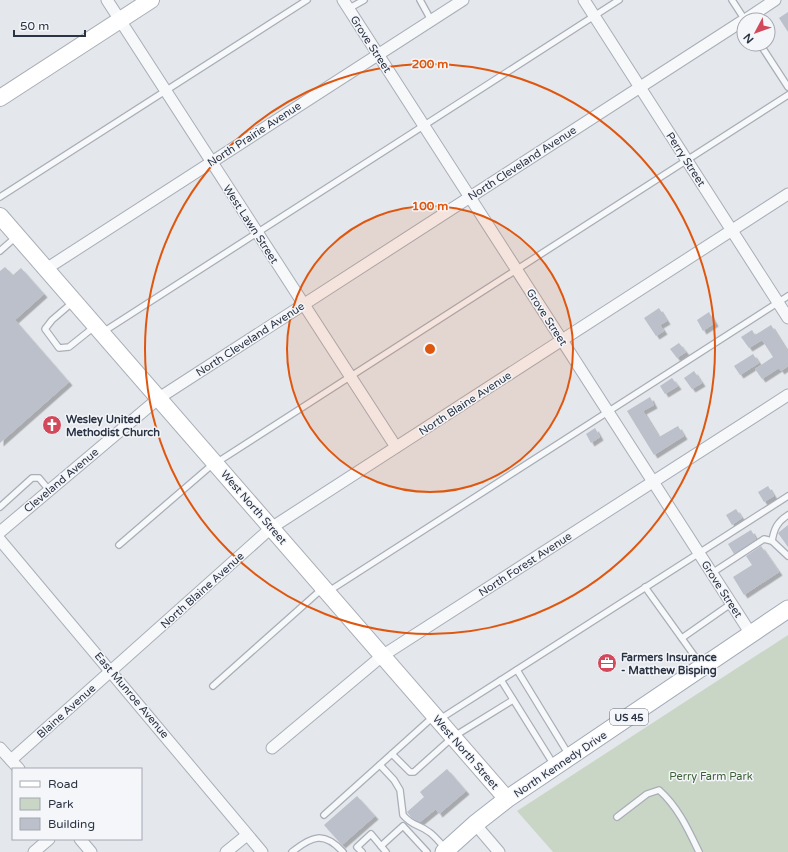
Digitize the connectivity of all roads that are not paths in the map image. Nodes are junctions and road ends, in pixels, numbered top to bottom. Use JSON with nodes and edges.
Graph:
{"nodes":[{"id":1,"x":107,"y":0,"type":"edge"},
{"id":2,"x":151,"y":0,"type":"edge"},
{"id":3,"x":307,"y":0,"type":"edge"},
{"id":4,"x":364,"y":0,"type":"edge"},
{"id":5,"x":420,"y":0,"type":"edge"},
{"id":6,"x":463,"y":0,"type":"edge"},
{"id":7,"x":584,"y":0,"type":"edge"},
{"id":8,"x":619,"y":0,"type":"edge"},
{"id":9,"x":732,"y":0,"type":"edge"},
{"id":10,"x":776,"y":0,"type":"edge"},
{"id":11,"x":346,"y":4,"type":"edge"},
{"id":12,"x":740,"y":12,"type":"edge"},
{"id":13,"x":757,"y":12,"type":"edge"},
{"id":14,"x":594,"y":16,"type":"junction"},
{"id":15,"x":120,"y":20,"type":"junction"},
{"id":16,"x":431,"y":20,"type":"junction"},
{"id":17,"x":736,"y":26,"type":"edge"},
{"id":18,"x":765,"y":52,"type":"edge"},
{"id":19,"x":378,"y":55,"type":"junction"},
{"id":20,"x":640,"y":87,"type":"junction"},
{"id":21,"x":788,"y":87,"type":"edge"},
{"id":22,"x":166,"y":91,"type":"junction"},
{"id":23,"x":788,"y":95,"type":"edge"},
{"id":24,"x":0,"y":98,"type":"edge"},
{"id":25,"x":424,"y":126,"type":"junction"},
{"id":26,"x":687,"y":160,"type":"junction"},
{"id":27,"x":211,"y":162,"type":"junction"},
{"id":28,"x":788,"y":194,"type":"edge"},
{"id":29,"x":0,"y":197,"type":"edge"},
{"id":30,"x":470,"y":197,"type":"junction"},
{"id":31,"x":0,"y":216,"type":"edge"},
{"id":32,"x":732,"y":230,"type":"junction"},
{"id":33,"x":257,"y":233,"type":"junction"},
{"id":34,"x":17,"y":236,"type":"junction"},
{"id":35,"x":0,"y":252,"type":"edge"},
{"id":36,"x":46,"y":269,"type":"junction"},
{"id":37,"x":516,"y":270,"type":"junction"},
{"id":38,"x":788,"y":296,"type":"edge"},
{"id":39,"x":74,"y":301,"type":"junction"},
{"id":40,"x":778,"y":302,"type":"junction"},
{"id":41,"x":303,"y":305,"type":"junction"},
{"id":42,"x":788,"y":318,"type":"edge"},
{"id":43,"x":99,"y":329,"type":"junction"},
{"id":44,"x":562,"y":340,"type":"junction"},
{"id":45,"x":350,"y":377,"type":"junction"},
{"id":46,"x":788,"y":395,"type":"edge"},
{"id":47,"x":159,"y":398,"type":"junction"},
{"id":48,"x":608,"y":412,"type":"junction"},
{"id":49,"x":396,"y":447,"type":"junction"},
{"id":50,"x":215,"y":463,"type":"junction"},
{"id":51,"x":653,"y":482,"type":"junction"},
{"id":52,"x":49,"y":490,"type":"junction"},
{"id":53,"x":788,"y":496,"type":"edge"},
{"id":54,"x":0,"y":507,"type":"edge"},
{"id":55,"x":788,"y":515,"type":"edge"},
{"id":56,"x":271,"y":528,"type":"junction"},
{"id":57,"x":0,"y":532,"type":"edge"},
{"id":58,"x":0,"y":540,"type":"edge"},
{"id":59,"x":772,"y":541,"type":"junction"},
{"id":60,"x":119,"y":545,"type":"dead end"},
{"id":61,"x":699,"y":553,"type":"junction"},
{"id":62,"x":788,"y":556,"type":"edge"},
{"id":63,"x":712,"y":573,"type":"junction"},
{"id":64,"x":645,"y":587,"type":"junction"},
{"id":65,"x":325,"y":590,"type":"junction"},
{"id":66,"x":732,"y":603,"type":"junction"},
{"id":67,"x":788,"y":609,"type":"edge"},
{"id":68,"x":157,"y":631,"type":"joint"},
{"id":69,"x":751,"y":634,"type":"junction"},
{"id":70,"x":682,"y":638,"type":"junction"},
{"id":71,"x":382,"y":656,"type":"junction"},
{"id":72,"x":702,"y":667,"type":"junction"},
{"id":73,"x":517,"y":670,"type":"junction"},
{"id":74,"x":112,"y":671,"type":"junction"},
{"id":75,"x":501,"y":680,"type":"junction"},
{"id":76,"x":213,"y":686,"type":"dead end"},
{"id":77,"x":513,"y":700,"type":"junction"},
{"id":78,"x":437,"y":718,"type":"junction"},
{"id":79,"x":453,"y":737,"type":"junction"},
{"id":80,"x":0,"y":748,"type":"edge"},
{"id":81,"x":272,"y":748,"type":"dead end"},
{"id":82,"x":392,"y":754,"type":"junction"},
{"id":83,"x":570,"y":757,"type":"junction"},
{"id":84,"x":11,"y":760,"type":"junction"},
{"id":85,"x":380,"y":764,"type":"junction"},
{"id":86,"x":555,"y":767,"type":"junction"},
{"id":87,"x":18,"y":768,"type":"edge"},
{"id":88,"x":507,"y":800,"type":"junction"},
{"id":89,"x":324,"y":815,"type":"dead end"},
{"id":90,"x":617,"y":817,"type":"dead end"},
{"id":91,"x":474,"y":824,"type":"junction"},
{"id":92,"x":247,"y":835,"type":"junction"},
{"id":93,"x":48,"y":840,"type":"edge"},
{"id":94,"x":81,"y":840,"type":"edge"},
{"id":95,"x":381,"y":846,"type":"junction"},
{"id":96,"x":296,"y":851,"type":"edge"},
{"id":97,"x":445,"y":851,"type":"edge"},
{"id":98,"x":34,"y":852,"type":"edge"},
{"id":99,"x":91,"y":852,"type":"edge"},
{"id":100,"x":226,"y":852,"type":"edge"},
{"id":101,"x":262,"y":852,"type":"edge"},
{"id":102,"x":342,"y":852,"type":"edge"},
{"id":103,"x":362,"y":852,"type":"edge"},
{"id":104,"x":386,"y":852,"type":"edge"},
{"id":105,"x":427,"y":852,"type":"edge"},
{"id":106,"x":499,"y":852,"type":"edge"},
{"id":107,"x":699,"y":852,"type":"edge"}],
"edges":[{"from":1,"to":15,"type":"street","name":"West Lawn Street"},
{"from":2,"to":15,"type":"main road"},
{"from":3,"to":22,"type":"lane"},
{"from":4,"to":11,"type":"lane"},
{"from":5,"to":16,"type":"lane"},
{"from":6,"to":16,"type":"street","name":"North Prairie Avenue"},
{"from":7,"to":14,"type":"street","name":"Perry Street"},
{"from":8,"to":14,"type":"lane"},
{"from":9,"to":12,"type":"lane"},
{"from":10,"to":13,"type":"street","name":"North Cleveland Avenue"},
{"from":11,"to":19,"type":"street","name":"Grove Street"},
{"from":14,"to":20,"type":"street","name":"Perry Street"},
{"from":14,"to":25,"type":"lane"},
{"from":15,"to":22,"type":"street","name":"West Lawn Street"},
{"from":15,"to":24,"type":"main road"},
{"from":16,"to":19,"type":"street","name":"North Prairie Avenue"},
{"from":17,"to":20,"type":"street","name":"North Cleveland Avenue"},
{"from":18,"to":21,"type":"lane"},
{"from":19,"to":25,"type":"street","name":"Grove Street"},
{"from":19,"to":27,"type":"street","name":"North Prairie Avenue"},
{"from":20,"to":26,"type":"street","name":"Perry Street"},
{"from":20,"to":30,"type":"street","name":"North Cleveland Avenue"},
{"from":22,"to":27,"type":"street","name":"West Lawn Street"},
{"from":22,"to":29,"type":"lane"},
{"from":23,"to":26,"type":"lane"},
{"from":25,"to":30,"type":"street","name":"Grove Street"},
{"from":25,"to":33,"type":"lane"},
{"from":26,"to":32,"type":"street","name":"Perry Street"},
{"from":26,"to":37,"type":"lane"},
{"from":27,"to":33,"type":"street","name":"West Lawn Street"},
{"from":27,"to":36,"type":"street","name":"North Prairie Avenue"},
{"from":28,"to":32,"type":"street","name":"North Blaine Avenue"},
{"from":30,"to":37,"type":"street","name":"Grove Street"},
{"from":30,"to":41,"type":"street","name":"North Cleveland Avenue"},
{"from":31,"to":34,"type":"main road","name":"West North Street"},
{"from":32,"to":40,"type":"street","name":"Perry Street"},
{"from":32,"to":44,"type":"street","name":"North Blaine Avenue"},
{"from":33,"to":41,"type":"street","name":"West Lawn Street"},
{"from":33,"to":43,"type":"lane"},
{"from":34,"to":35,"type":"lane"},
{"from":34,"to":36,"type":"main road","name":"West North Street"},
{"from":36,"to":39,"type":"main road","name":"West North Street"},
{"from":37,"to":44,"type":"street","name":"Grove Street"},
{"from":37,"to":45,"type":"lane"},
{"from":38,"to":40,"type":"lane"},
{"from":39,"to":43,"type":"main road","name":"West North Street"},
{"from":39,"to":43,"type":"lane"},
{"from":40,"to":42,"type":"street","name":"Perry Street"},
{"from":40,"to":48,"type":"lane"},
{"from":41,"to":45,"type":"street","name":"West Lawn Street"},
{"from":41,"to":47,"type":"street","name":"North Cleveland Avenue"},
{"from":43,"to":47,"type":"main road","name":"West North Street"},
{"from":44,"to":48,"type":"street","name":"Grove Street"},
{"from":44,"to":49,"type":"street","name":"North Blaine Avenue"},
{"from":45,"to":49,"type":"street","name":"West Lawn Street"},
{"from":45,"to":50,"type":"lane"},
{"from":46,"to":51,"type":"street","name":"North Forest Avenue"},
{"from":47,"to":50,"type":"main road","name":"West North Street"},
{"from":47,"to":52,"type":"street","name":"Cleveland Avenue"},
{"from":48,"to":51,"type":"street","name":"Grove Street"},
{"from":48,"to":65,"type":"lane"},
{"from":49,"to":56,"type":"street","name":"North Blaine Avenue"},
{"from":50,"to":56,"type":"main road","name":"West North Street"},
{"from":50,"to":60,"type":"lane"},
{"from":51,"to":61,"type":"street","name":"Grove Street"},
{"from":51,"to":71,"type":"street","name":"North Forest Avenue"},
{"from":52,"to":54,"type":"lane"},
{"from":52,"to":57,"type":"street","name":"Cleveland Avenue"},
{"from":53,"to":61,"type":"lane"},
{"from":55,"to":59,"type":"lane"},
{"from":56,"to":65,"type":"main road","name":"West North Street"},
{"from":56,"to":68,"type":"street","name":"North Blaine Avenue"},
{"from":58,"to":74,"type":"street","name":"East Munroe Avenue"},
{"from":59,"to":62,"type":"lane"},
{"from":59,"to":63,"type":"lane"},
{"from":61,"to":63,"type":"street","name":"Grove Street"},
{"from":61,"to":64,"type":"lane"},
{"from":63,"to":66,"type":"street","name":"Grove Street"},
{"from":64,"to":70,"type":"lane"},
{"from":64,"to":73,"type":"lane"},
{"from":65,"to":71,"type":"main road","name":"West North Street"},
{"from":65,"to":76,"type":"lane"},
{"from":66,"to":69,"type":"street","name":"Grove Street"},
{"from":66,"to":70,"type":"lane"},
{"from":67,"to":69,"type":"main road","number":"US 45"},
{"from":68,"to":74,"type":"street","name":"Blaine Avenue"},
{"from":69,"to":72,"type":"main road","name":"North Kennedy Drive","number":"US 45"},
{"from":70,"to":72,"type":"lane"},
{"from":71,"to":78,"type":"main road","name":"West North Street"},
{"from":71,"to":81,"type":"street","name":"North Forest Avenue"},
{"from":72,"to":83,"type":"main road","name":"North Kennedy Drive","number":"US 45"},
{"from":73,"to":75,"type":"lane"},
{"from":73,"to":83,"type":"lane"},
{"from":74,"to":84,"type":"street","name":"Blaine Avenue"},
{"from":74,"to":92,"type":"street","name":"East Munroe Avenue"},
{"from":75,"to":77,"type":"lane"},
{"from":75,"to":78,"type":"lane"},
{"from":77,"to":79,"type":"lane"},
{"from":77,"to":86,"type":"lane"},
{"from":78,"to":79,"type":"main road","name":"West North Street"},
{"from":78,"to":82,"type":"lane"},
{"from":79,"to":82,"type":"lane"},
{"from":79,"to":88,"type":"main road","name":"West North Street"},
{"from":80,"to":84,"type":"street"},
{"from":82,"to":85,"type":"lane"},
{"from":83,"to":86,"type":"main road","name":"North Kennedy Drive","number":"US 45"},
{"from":84,"to":87,"type":"street"},
{"from":85,"to":89,"type":"lane"},
{"from":85,"to":97,"type":"lane"},
{"from":86,"to":88,"type":"main road","name":"North Kennedy Drive","number":"US 45"},
{"from":88,"to":91,"type":"main road","number":"US 45"},
{"from":90,"to":107,"type":"lane"},
{"from":91,"to":97,"type":"main road","number":"US 45"},
{"from":91,"to":106,"type":"street"},
{"from":92,"to":100,"type":"street"},
{"from":92,"to":101,"type":"street","name":"East Munroe Avenue"},
{"from":93,"to":98,"type":"street"},
{"from":94,"to":99,"type":"street"},
{"from":95,"to":103,"type":"lane"},
{"from":95,"to":104,"type":"lane"},
{"from":95,"to":105,"type":"lane"},
{"from":96,"to":102,"type":"lane"}]}
